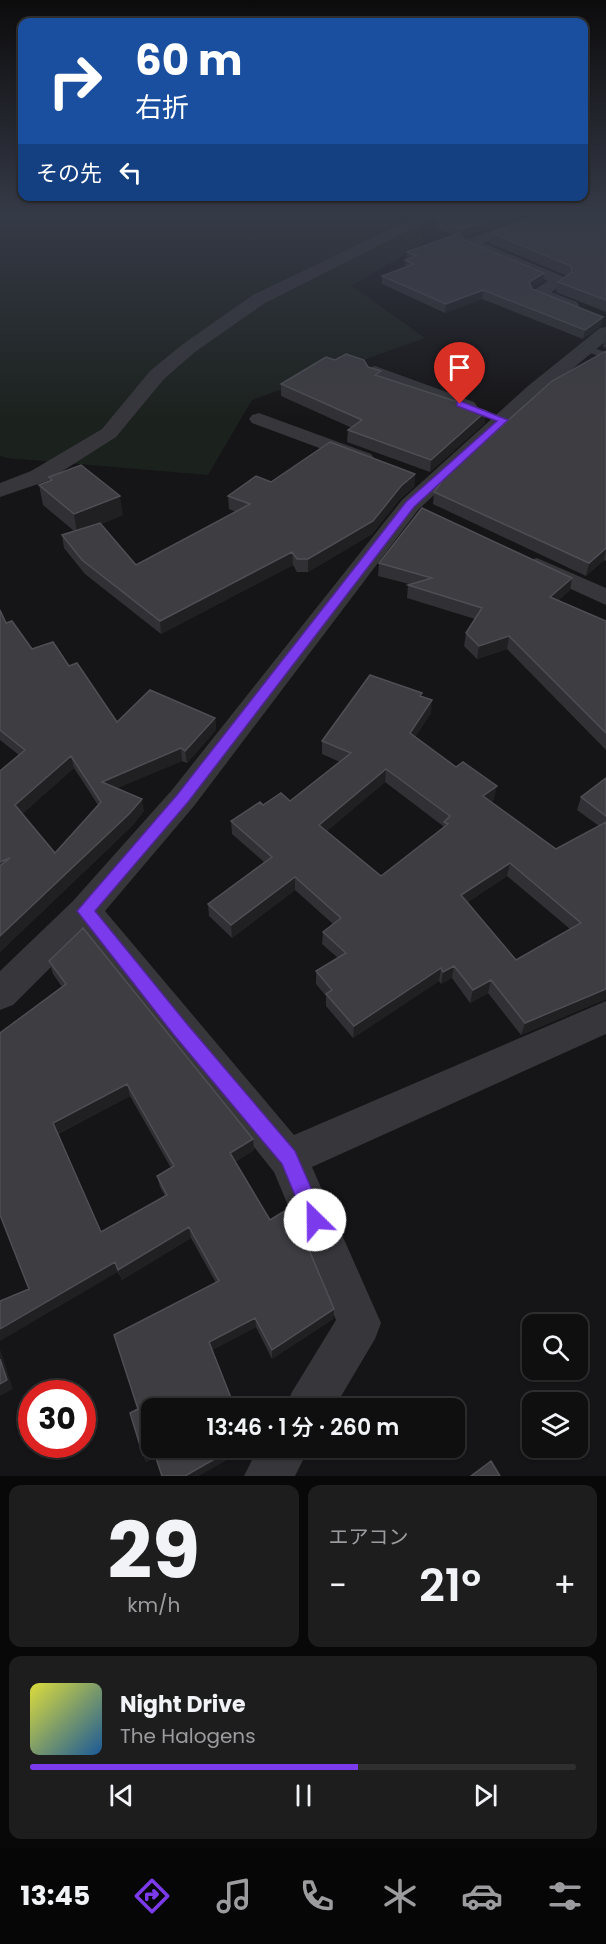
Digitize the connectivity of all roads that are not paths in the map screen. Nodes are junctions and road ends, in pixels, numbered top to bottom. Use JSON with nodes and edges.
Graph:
{"nodes":[{"id":1,"x":288,"y":283,"type":"edge"},
{"id":2,"x":557,"y":283,"type":"edge"},
{"id":3,"x":596,"y":316,"type":"edge"},
{"id":4,"x":606,"y":332,"type":"edge"},
{"id":5,"x":583,"y":348,"type":"junction"},
{"id":6,"x":606,"y":355,"type":"edge"},
{"id":7,"x":375,"y":372,"type":"edge"},
{"id":8,"x":259,"y":418,"type":"dead end"},
{"id":9,"x":503,"y":420,"type":"junction"},
{"id":10,"x":379,"y":463,"type":"edge"},
{"id":11,"x":412,"y":476,"type":"edge"},
{"id":12,"x":433,"y":484,"type":"junction"},
{"id":13,"x":0,"y":490,"type":"edge"},
{"id":14,"x":513,"y":553,"type":"edge"},
{"id":15,"x":606,"y":597,"type":"edge"},
{"id":16,"x":85,"y":911,"type":"junction"},
{"id":17,"x":0,"y":994,"type":"edge"},
{"id":18,"x":606,"y":1017,"type":"edge"},
{"id":19,"x":288,"y":1158,"type":"junction"},
{"id":20,"x":314,"y":1398,"type":"edge"},
{"id":21,"x":279,"y":1458,"type":"edge"},
{"id":22,"x":268,"y":1476,"type":"edge"}],
"edges":[{"from":1,"to":13,"type":"street"},
{"from":2,"to":3,"type":"street"},
{"from":4,"to":5,"type":"street"},
{"from":5,"to":6,"type":"lane"},
{"from":5,"to":9,"type":"street"},
{"from":7,"to":9,"type":"street"},
{"from":8,"to":10,"type":"street"},
{"from":9,"to":12,"type":"street"},
{"from":11,"to":12,"type":"street"},
{"from":12,"to":16,"type":"street"},
{"from":14,"to":15,"type":"street"},
{"from":16,"to":17,"type":"street"},
{"from":16,"to":19,"type":"street"},
{"from":18,"to":19,"type":"street"},
{"from":19,"to":20,"type":"street"},
{"from":21,"to":22,"type":"street"}]}
